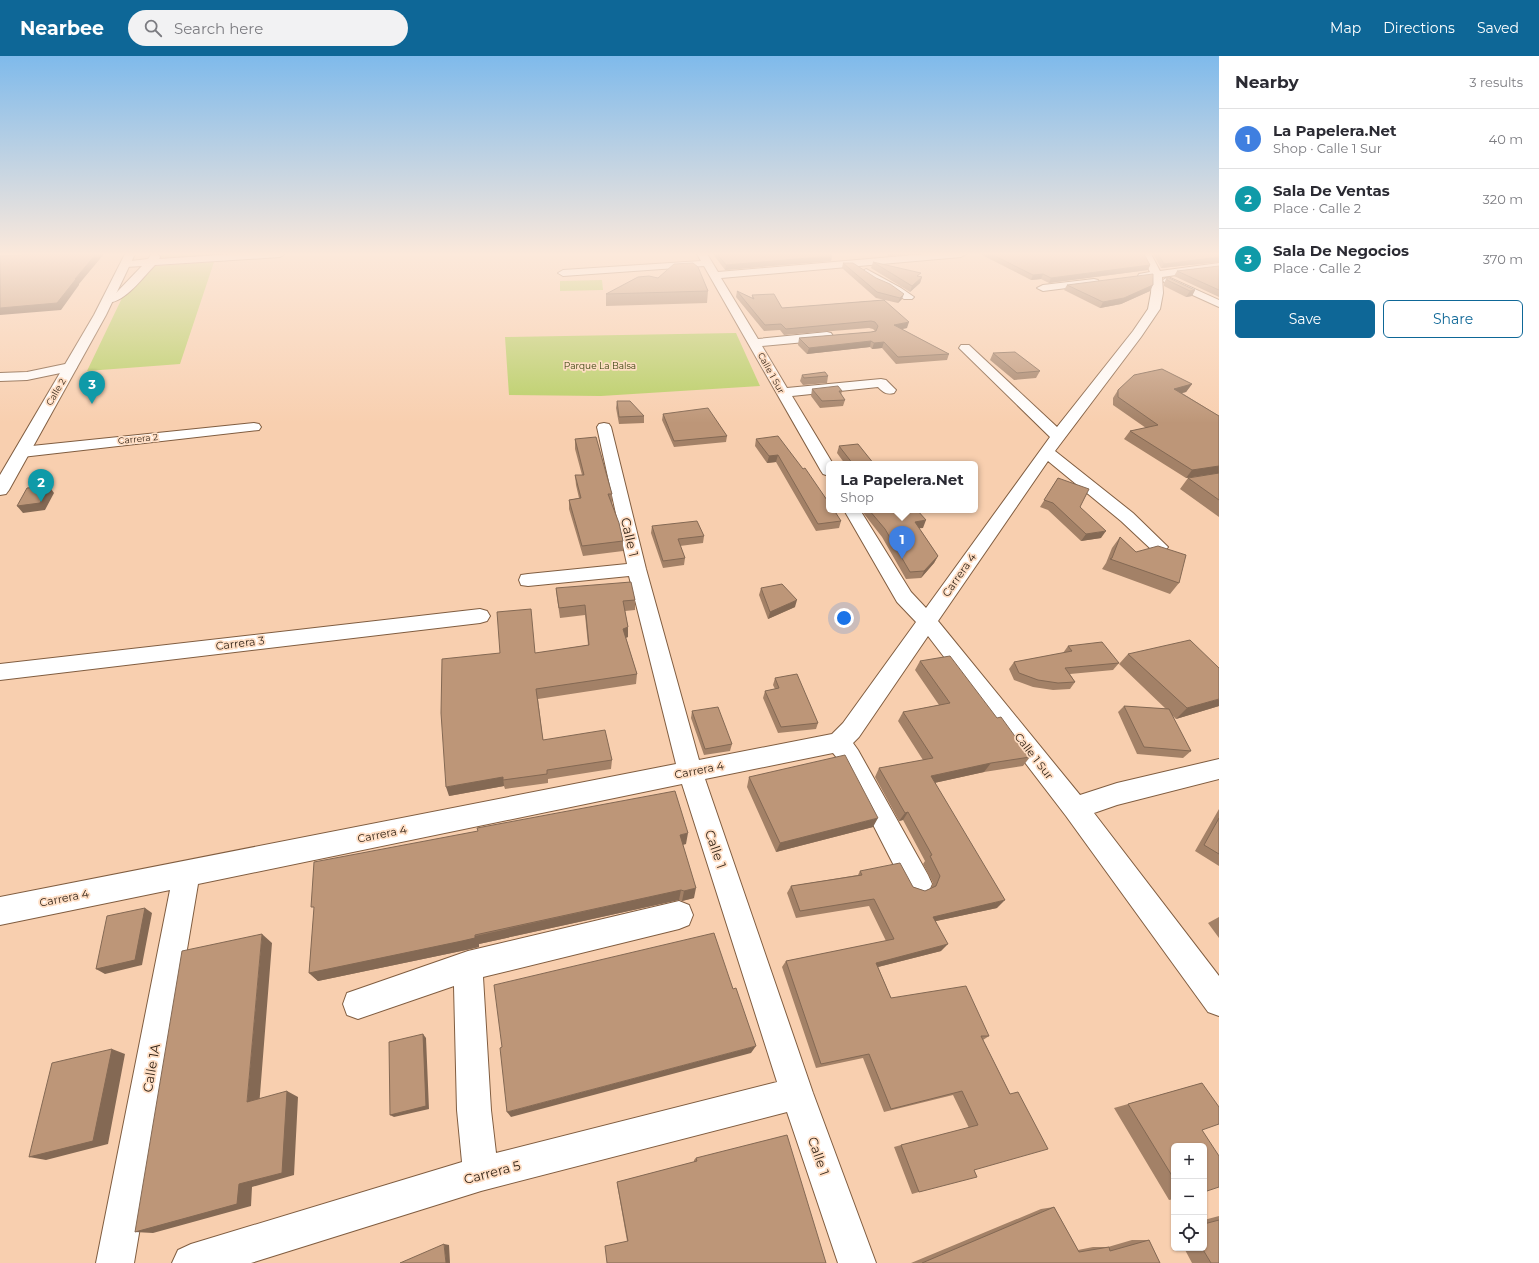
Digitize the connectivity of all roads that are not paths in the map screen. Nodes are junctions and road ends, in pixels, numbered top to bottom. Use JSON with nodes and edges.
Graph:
{"nodes":[{"id":1,"x":102,"y":310,"type":"edge"},
{"id":2,"x":735,"y":310,"type":"edge"},
{"id":3,"x":1153,"y":310,"type":"edge"},
{"id":4,"x":838,"y":335,"type":"edge"},
{"id":5,"x":754,"y":343,"type":"junction"},
{"id":6,"x":965,"y":348,"type":"dead end"},
{"id":7,"x":70,"y":367,"type":"junction"},
{"id":8,"x":27,"y":376,"type":"junction"},
{"id":9,"x":0,"y":377,"type":"edge"},
{"id":10,"x":62,"y":383,"type":"junction"},
{"id":11,"x":889,"y":390,"type":"dead end"},
{"id":12,"x":782,"y":393,"type":"junction"},
{"id":13,"x":254,"y":427,"type":"dead end"},
{"id":14,"x":604,"y":427,"type":"dead end"},
{"id":15,"x":1058,"y":437,"type":"junction"},
{"id":16,"x":22,"y":452,"type":"junction"},
{"id":17,"x":1046,"y":452,"type":"junction"},
{"id":18,"x":826,"y":466,"type":"edge"},
{"id":19,"x":0,"y":490,"type":"edge"},
{"id":20,"x":854,"y":513,"type":"edge"},
{"id":21,"x":1159,"y":547,"type":"edge"},
{"id":22,"x":637,"y":569,"type":"junction"},
{"id":23,"x":528,"y":580,"type":"dead end"},
{"id":24,"x":480,"y":616,"type":"dead end"},
{"id":25,"x":927,"y":620,"type":"junction"},
{"id":26,"x":0,"y":672,"type":"edge"},
{"id":27,"x":838,"y":742,"type":"junction"},
{"id":28,"x":1219,"y":769,"type":"edge"},
{"id":29,"x":690,"y":772,"type":"junction"},
{"id":30,"x":1075,"y":808,"type":"junction"},
{"id":31,"x":186,"y":874,"type":"junction"},
{"id":32,"x":918,"y":884,"type":"dead end"},
{"id":33,"x":0,"y":911,"type":"edge"},
{"id":34,"x":679,"y":915,"type":"dead end"},
{"id":35,"x":468,"y":966,"type":"junction"},
{"id":36,"x":1219,"y":1002,"type":"edge"},
{"id":37,"x":358,"y":1004,"type":"dead end"},
{"id":38,"x":797,"y":1093,"type":"junction"},
{"id":39,"x":481,"y":1174,"type":"junction"},
{"id":40,"x":115,"y":1263,"type":"edge"},
{"id":41,"x":191,"y":1263,"type":"edge"},
{"id":42,"x":857,"y":1263,"type":"edge"}],
"edges":[{"from":1,"to":7,"type":"main road","name":"Calle 2"},
{"from":2,"to":5,"type":"street","name":"Calle 1 Sur"},
{"from":3,"to":15,"type":"street","name":"Carrera 4"},
{"from":4,"to":5,"type":"street"},
{"from":5,"to":12,"type":"street","name":"Calle 1 Sur"},
{"from":6,"to":15,"type":"street"},
{"from":7,"to":8,"type":"street"},
{"from":7,"to":10,"type":"main road","name":"Calle 2"},
{"from":8,"to":9,"type":"street"},
{"from":8,"to":10,"type":"street"},
{"from":10,"to":16,"type":"main road","name":"Calle 2"},
{"from":11,"to":12,"type":"street"},
{"from":12,"to":18,"type":"street","name":"Calle 1 Sur"},
{"from":13,"to":16,"type":"street","name":"Carrera 2"},
{"from":14,"to":22,"type":"street","name":"Calle 1"},
{"from":15,"to":17,"type":"street","name":"Carrera 4"},
{"from":16,"to":19,"type":"main road","name":"Calle 2"},
{"from":17,"to":21,"type":"street"},
{"from":17,"to":25,"type":"street","name":"Carrera 4"},
{"from":20,"to":25,"type":"street","name":"Calle 1 Sur"},
{"from":22,"to":23,"type":"street"},
{"from":22,"to":29,"type":"street","name":"Calle 1"},
{"from":24,"to":26,"type":"street","name":"Carrera 3"},
{"from":25,"to":27,"type":"street","name":"Carrera 4"},
{"from":25,"to":30,"type":"street","name":"Calle 1 Sur"},
{"from":27,"to":29,"type":"street","name":"Carrera 4"},
{"from":27,"to":32,"type":"street"},
{"from":28,"to":30,"type":"street"},
{"from":29,"to":31,"type":"street","name":"Carrera 4"},
{"from":29,"to":38,"type":"street","name":"Calle 1"},
{"from":30,"to":36,"type":"street","name":"Calle 1 Sur"},
{"from":31,"to":33,"type":"street","name":"Carrera 4"},
{"from":31,"to":40,"type":"street","name":"Calle 1A"},
{"from":34,"to":35,"type":"street"},
{"from":35,"to":37,"type":"street"},
{"from":35,"to":39,"type":"street"},
{"from":38,"to":39,"type":"street","name":"Carrera 5"},
{"from":38,"to":42,"type":"street","name":"Calle 1"},
{"from":39,"to":41,"type":"street","name":"Carrera 5"}]}
